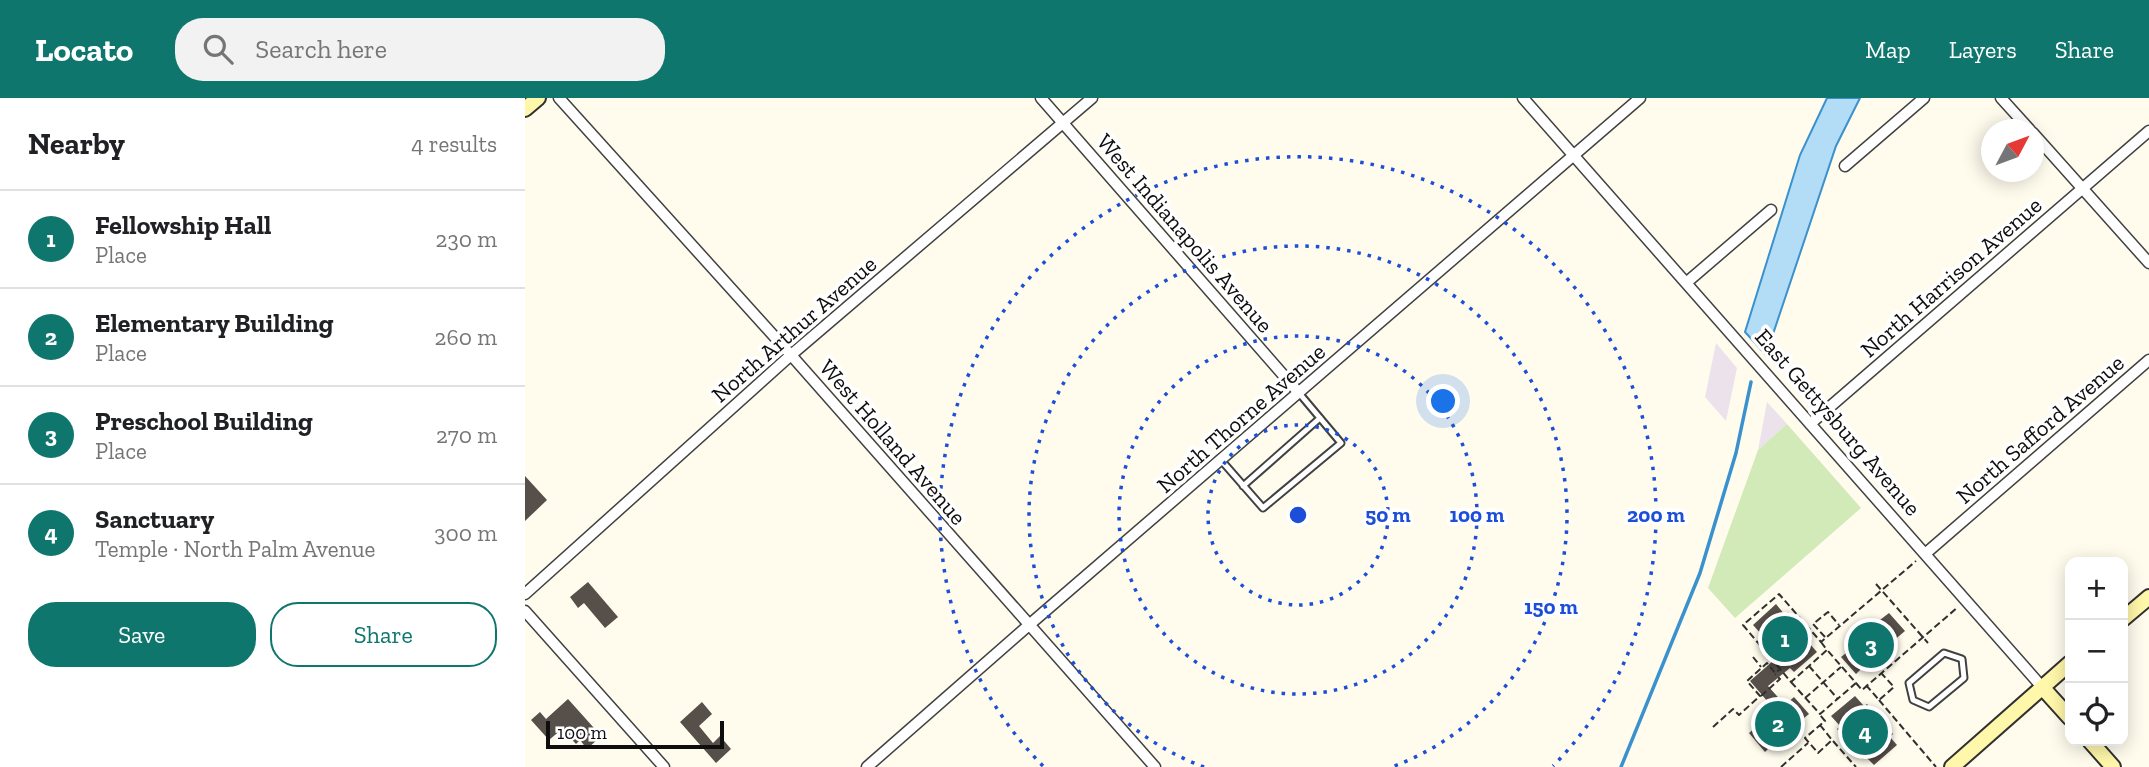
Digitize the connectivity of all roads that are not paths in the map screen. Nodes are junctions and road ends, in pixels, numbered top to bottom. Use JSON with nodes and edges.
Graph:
{"nodes":[{"id":1,"x":538,"y":98,"type":"edge"},
{"id":2,"x":559,"y":98,"type":"edge"},
{"id":3,"x":1041,"y":98,"type":"edge"},
{"id":4,"x":1091,"y":98,"type":"edge"},
{"id":5,"x":1523,"y":98,"type":"edge"},
{"id":6,"x":1640,"y":98,"type":"edge"},
{"id":7,"x":1924,"y":98,"type":"edge"},
{"id":8,"x":2001,"y":98,"type":"edge"},
{"id":9,"x":525,"y":110,"type":"edge"},
{"id":10,"x":2021,"y":119,"type":"edge"},
{"id":11,"x":1063,"y":122,"type":"junction"},
{"id":12,"x":2149,"y":131,"type":"edge"},
{"id":13,"x":2044,"y":144,"type":"edge"},
{"id":14,"x":1574,"y":155,"type":"junction"},
{"id":15,"x":1845,"y":166,"type":"dead end"},
{"id":16,"x":2083,"y":187,"type":"junction"},
{"id":17,"x":1771,"y":210,"type":"dead end"},
{"id":18,"x":2149,"y":263,"type":"edge"},
{"id":19,"x":1686,"y":283,"type":"junction"},
{"id":20,"x":791,"y":355,"type":"junction"},
{"id":21,"x":2149,"y":360,"type":"edge"},
{"id":22,"x":1300,"y":393,"type":"junction"},
{"id":23,"x":1320,"y":418,"type":"junction"},
{"id":24,"x":1810,"y":424,"type":"junction"},
{"id":25,"x":1221,"y":460,"type":"junction"},
{"id":26,"x":1243,"y":486,"type":"junction"},
{"id":27,"x":1925,"y":554,"type":"junction"},
{"id":28,"x":525,"y":594,"type":"edge"},
{"id":29,"x":2149,"y":597,"type":"edge"},
{"id":30,"x":525,"y":611,"type":"edge"},
{"id":31,"x":2128,"y":615,"type":"edge"},
{"id":32,"x":1029,"y":625,"type":"junction"},
{"id":33,"x":1962,"y":659,"type":"joint"},
{"id":34,"x":2065,"y":667,"type":"edge"},
{"id":35,"x":2042,"y":687,"type":"junction"},
{"id":36,"x":2065,"y":712,"type":"edge"},
{"id":37,"x":2094,"y":746,"type":"edge"},
{"id":38,"x":664,"y":767,"type":"edge"},
{"id":39,"x":867,"y":767,"type":"edge"},
{"id":40,"x":1155,"y":767,"type":"edge"},
{"id":41,"x":1952,"y":767,"type":"edge"},
{"id":42,"x":2113,"y":767,"type":"edge"}],
"edges":[{"from":1,"to":9,"type":"main road"},
{"from":2,"to":20,"type":"street","name":"West Holland Avenue"},
{"from":3,"to":11,"type":"street","name":"West Indianapolis Avenue"},
{"from":4,"to":11,"type":"street","name":"North Arthur Avenue"},
{"from":5,"to":14,"type":"street","name":"East Gettysburg Avenue"},
{"from":6,"to":14,"type":"street","name":"North Thorne Avenue"},
{"from":7,"to":15,"type":"street"},
{"from":8,"to":10,"type":"street"},
{"from":11,"to":20,"type":"street","name":"North Arthur Avenue"},
{"from":11,"to":22,"type":"street","name":"West Indianapolis Avenue"},
{"from":12,"to":16,"type":"street","name":"North Harrison Avenue"},
{"from":13,"to":16,"type":"street"},
{"from":14,"to":19,"type":"street","name":"East Gettysburg Avenue"},
{"from":14,"to":22,"type":"street","name":"North Thorne Avenue"},
{"from":16,"to":18,"type":"street"},
{"from":16,"to":24,"type":"street","name":"North Harrison Avenue"},
{"from":17,"to":19,"type":"street"},
{"from":19,"to":24,"type":"street","name":"East Gettysburg Avenue"},
{"from":20,"to":28,"type":"street","name":"North Arthur Avenue"},
{"from":20,"to":32,"type":"street","name":"West Holland Avenue"},
{"from":21,"to":27,"type":"street","name":"North Safford Avenue"},
{"from":22,"to":23,"type":"lane"},
{"from":22,"to":25,"type":"street","name":"North Thorne Avenue"},
{"from":23,"to":26,"type":"lane"},
{"from":23,"to":26,"type":"lane"},
{"from":24,"to":27,"type":"street","name":"East Gettysburg Avenue"},
{"from":25,"to":26,"type":"lane"},
{"from":25,"to":32,"type":"street","name":"North Thorne Avenue"},
{"from":27,"to":35,"type":"street","name":"East Gettysburg Avenue"},
{"from":29,"to":31,"type":"main road"},
{"from":30,"to":38,"type":"street"},
{"from":32,"to":39,"type":"street","name":"North Thorne Avenue"},
{"from":32,"to":40,"type":"street","name":"West Holland Avenue"},
{"from":33,"to":33,"type":"lane"},
{"from":34,"to":35,"type":"main road"},
{"from":35,"to":36,"type":"main road","name":"East Gettysburg Avenue"},
{"from":35,"to":41,"type":"main road"},
{"from":37,"to":42,"type":"main road"}]}
